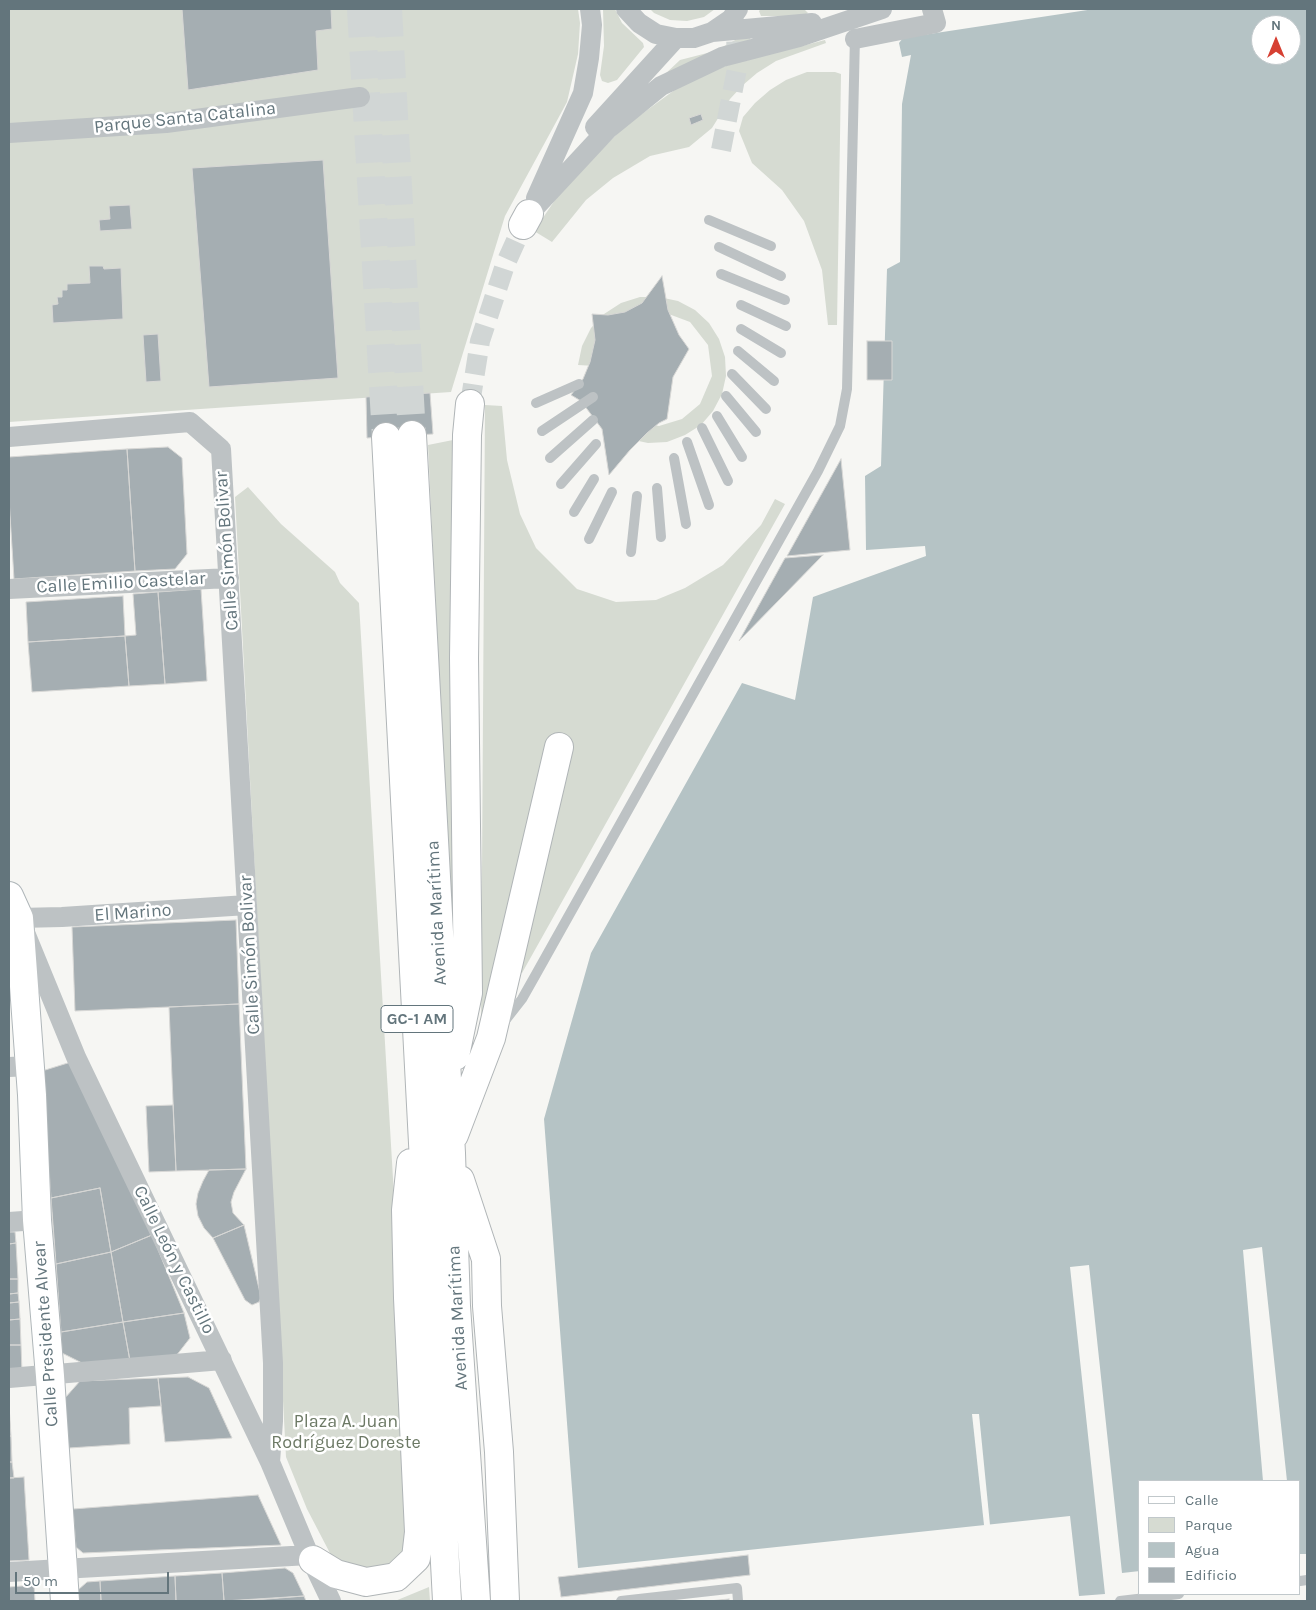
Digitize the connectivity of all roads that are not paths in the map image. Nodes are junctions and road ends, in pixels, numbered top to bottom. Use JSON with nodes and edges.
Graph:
{"nodes":[{"id":1,"x":590,"y":9,"type":"edge"},
{"id":2,"x":626,"y":9,"type":"edge"},
{"id":3,"x":738,"y":9,"type":"edge"},
{"id":4,"x":882,"y":9,"type":"edge"},
{"id":5,"x":932,"y":9,"type":"edge"},
{"id":6,"x":854,"y":18,"type":"junction"},
{"id":7,"x":712,"y":32,"type":"junction"},
{"id":8,"x":676,"y":38,"type":"junction"},
{"id":9,"x":855,"y":39,"type":"junction"},
{"id":10,"x":360,"y":97,"type":"dead end"},
{"id":11,"x":9,"y":132,"type":"edge"},
{"id":12,"x":526,"y":220,"type":"junction"},
{"id":13,"x":709,"y":220,"type":"dead end"},
{"id":14,"x":771,"y":246,"type":"dead end"},
{"id":15,"x":719,"y":247,"type":"dead end"},
{"id":16,"x":722,"y":274,"type":"dead end"},
{"id":17,"x":781,"y":276,"type":"dead end"},
{"id":18,"x":785,"y":300,"type":"dead end"},
{"id":19,"x":741,"y":305,"type":"dead end"},
{"id":20,"x":786,"y":326,"type":"dead end"},
{"id":21,"x":741,"y":329,"type":"dead end"},
{"id":22,"x":738,"y":351,"type":"dead end"},
{"id":23,"x":781,"y":353,"type":"dead end"},
{"id":24,"x":732,"y":374,"type":"dead end"},
{"id":25,"x":774,"y":381,"type":"dead end"},
{"id":26,"x":579,"y":384,"type":"dead end"},
{"id":27,"x":726,"y":396,"type":"dead end"},
{"id":28,"x":593,"y":397,"type":"dead end"},
{"id":29,"x":536,"y":403,"type":"dead end"},
{"id":30,"x":470,"y":404,"type":"tunnel mouth"},
{"id":31,"x":766,"y":409,"type":"dead end"},
{"id":32,"x":717,"y":416,"type":"dead end"},
{"id":33,"x":592,"y":420,"type":"dead end"},
{"id":34,"x":702,"y":428,"type":"dead end"},
{"id":35,"x":542,"y":431,"type":"dead end"},
{"id":36,"x":756,"y":432,"type":"dead end"},
{"id":37,"x":9,"y":436,"type":"edge"},
{"id":38,"x":687,"y":442,"type":"dead end"},
{"id":39,"x":596,"y":444,"type":"dead end"},
{"id":40,"x":742,"y":457,"type":"dead end"},
{"id":41,"x":550,"y":458,"type":"dead end"},
{"id":42,"x":674,"y":458,"type":"dead end"},
{"id":43,"x":594,"y":479,"type":"dead end"},
{"id":44,"x":728,"y":481,"type":"dead end"},
{"id":45,"x":561,"y":484,"type":"dead end"},
{"id":46,"x":657,"y":488,"type":"dead end"},
{"id":47,"x":612,"y":492,"type":"dead end"},
{"id":48,"x":637,"y":496,"type":"dead end"},
{"id":49,"x":709,"y":505,"type":"dead end"},
{"id":50,"x":574,"y":512,"type":"dead end"},
{"id":51,"x":686,"y":524,"type":"dead end"},
{"id":52,"x":661,"y":537,"type":"dead end"},
{"id":53,"x":589,"y":539,"type":"dead end"},
{"id":54,"x":631,"y":552,"type":"dead end"},
{"id":55,"x":229,"y":578,"type":"junction"},
{"id":56,"x":10,"y":589,"type":"edge"},
{"id":57,"x":559,"y":747,"type":"dead end"},
{"id":58,"x":247,"y":905,"type":"junction"},
{"id":59,"x":14,"y":907,"type":"edge"},
{"id":60,"x":490,"y":1038,"type":"junction"},
{"id":61,"x":19,"y":1067,"type":"edge"},
{"id":62,"x":420,"y":1086,"type":"junction"},
{"id":63,"x":447,"y":1097,"type":"junction"},
{"id":64,"x":451,"y":1148,"type":"junction"},
{"id":65,"x":37,"y":1220,"type":"junction"},
{"id":66,"x":9,"y":1222,"type":"edge"},
{"id":67,"x":222,"y":1360,"type":"junction"},
{"id":68,"x":50,"y":1376,"type":"junction"},
{"id":69,"x":9,"y":1378,"type":"edge"},
{"id":70,"x":270,"y":1462,"type":"junction"},
{"id":71,"x":311,"y":1558,"type":"junction"},
{"id":72,"x":62,"y":1568,"type":"junction"},
{"id":73,"x":9,"y":1572,"type":"edge"},
{"id":74,"x":357,"y":1592,"type":"edge"},
{"id":75,"x":1171,"y":1595,"type":"edge"},
{"id":76,"x":65,"y":1601,"type":"edge"},
{"id":77,"x":331,"y":1601,"type":"edge"},
{"id":78,"x":447,"y":1601,"type":"edge"},
{"id":79,"x":476,"y":1601,"type":"edge"},
{"id":80,"x":506,"y":1601,"type":"edge"},
{"id":81,"x":621,"y":1601,"type":"edge"},
{"id":82,"x":738,"y":1601,"type":"edge"},
{"id":83,"x":1120,"y":1601,"type":"edge"}],
"edges":[{"from":1,"to":12,"type":"street"},
{"from":2,"to":8,"type":"street"},
{"from":3,"to":7,"type":"street"},
{"from":4,"to":6,"type":"street"},
{"from":4,"to":7,"type":"street"},
{"from":5,"to":9,"type":"street"},
{"from":6,"to":9,"type":"lane"},
{"from":6,"to":12,"type":"street"},
{"from":7,"to":8,"type":"street"},
{"from":8,"to":12,"type":"street"},
{"from":9,"to":60,"type":"lane"},
{"from":10,"to":11,"type":"street","name":"Parque Santa Catalina"},
{"from":13,"to":14,"type":"lane"},
{"from":15,"to":17,"type":"lane"},
{"from":16,"to":18,"type":"lane"},
{"from":19,"to":20,"type":"lane"},
{"from":21,"to":23,"type":"lane"},
{"from":22,"to":25,"type":"lane"},
{"from":24,"to":31,"type":"lane"},
{"from":26,"to":29,"type":"lane"},
{"from":27,"to":36,"type":"lane"},
{"from":28,"to":35,"type":"lane"},
{"from":30,"to":63,"type":"main road"},
{"from":32,"to":40,"type":"lane"},
{"from":33,"to":41,"type":"lane"},
{"from":34,"to":44,"type":"lane"},
{"from":37,"to":55,"type":"street","name":"Calle Simón Bolivar"},
{"from":38,"to":49,"type":"lane"},
{"from":39,"to":45,"type":"lane"},
{"from":42,"to":51,"type":"lane"},
{"from":43,"to":50,"type":"lane"},
{"from":46,"to":52,"type":"lane"},
{"from":47,"to":53,"type":"lane"},
{"from":48,"to":54,"type":"lane"},
{"from":55,"to":56,"type":"street","name":"Calle Emilio Castelar"},
{"from":55,"to":58,"type":"street","name":"Calle Simón Bolivar"},
{"from":57,"to":60,"type":"main road"},
{"from":58,"to":59,"type":"street","name":"El Marino"},
{"from":58,"to":70,"type":"street","name":"Calle Simón Bolivar"},
{"from":59,"to":61,"type":"main road"},
{"from":59,"to":67,"type":"street","name":"Calle León y Castillo"},
{"from":60,"to":64,"type":"main road"},
{"from":61,"to":65,"type":"main road","name":"Calle Presidente Alvear"},
{"from":62,"to":63,"type":"main road","name":"Avenida Marítima","number":"GC-1 AM"},
{"from":62,"to":74,"type":"main road"},
{"from":62,"to":78,"type":"main road","name":"Avenida Marítima","number":"GC-1 AM"},
{"from":63,"to":64,"type":"main road","name":"Avenida Marítima","number":"GC-1 AM"},
{"from":64,"to":79,"type":"main road","name":"Avenida Marítima","number":"GC-1 AM"},
{"from":64,"to":80,"type":"main road"},
{"from":65,"to":66,"type":"street"},
{"from":65,"to":68,"type":"main road","name":"Calle Presidente Alvear"},
{"from":67,"to":68,"type":"street"},
{"from":67,"to":70,"type":"street","name":"Calle León y Castillo"},
{"from":68,"to":69,"type":"street"},
{"from":68,"to":72,"type":"main road","name":"Calle Presidente Alvear"},
{"from":70,"to":71,"type":"street","name":"Calle León y Castillo"},
{"from":71,"to":72,"type":"street"},
{"from":71,"to":74,"type":"main road"},
{"from":71,"to":77,"type":"street","name":"Calle León y Castillo"},
{"from":72,"to":73,"type":"street"},
{"from":72,"to":76,"type":"main road","name":"Calle Presidente Alvear"},
{"from":75,"to":83,"type":"lane"},
{"from":81,"to":82,"type":"lane"}]}
